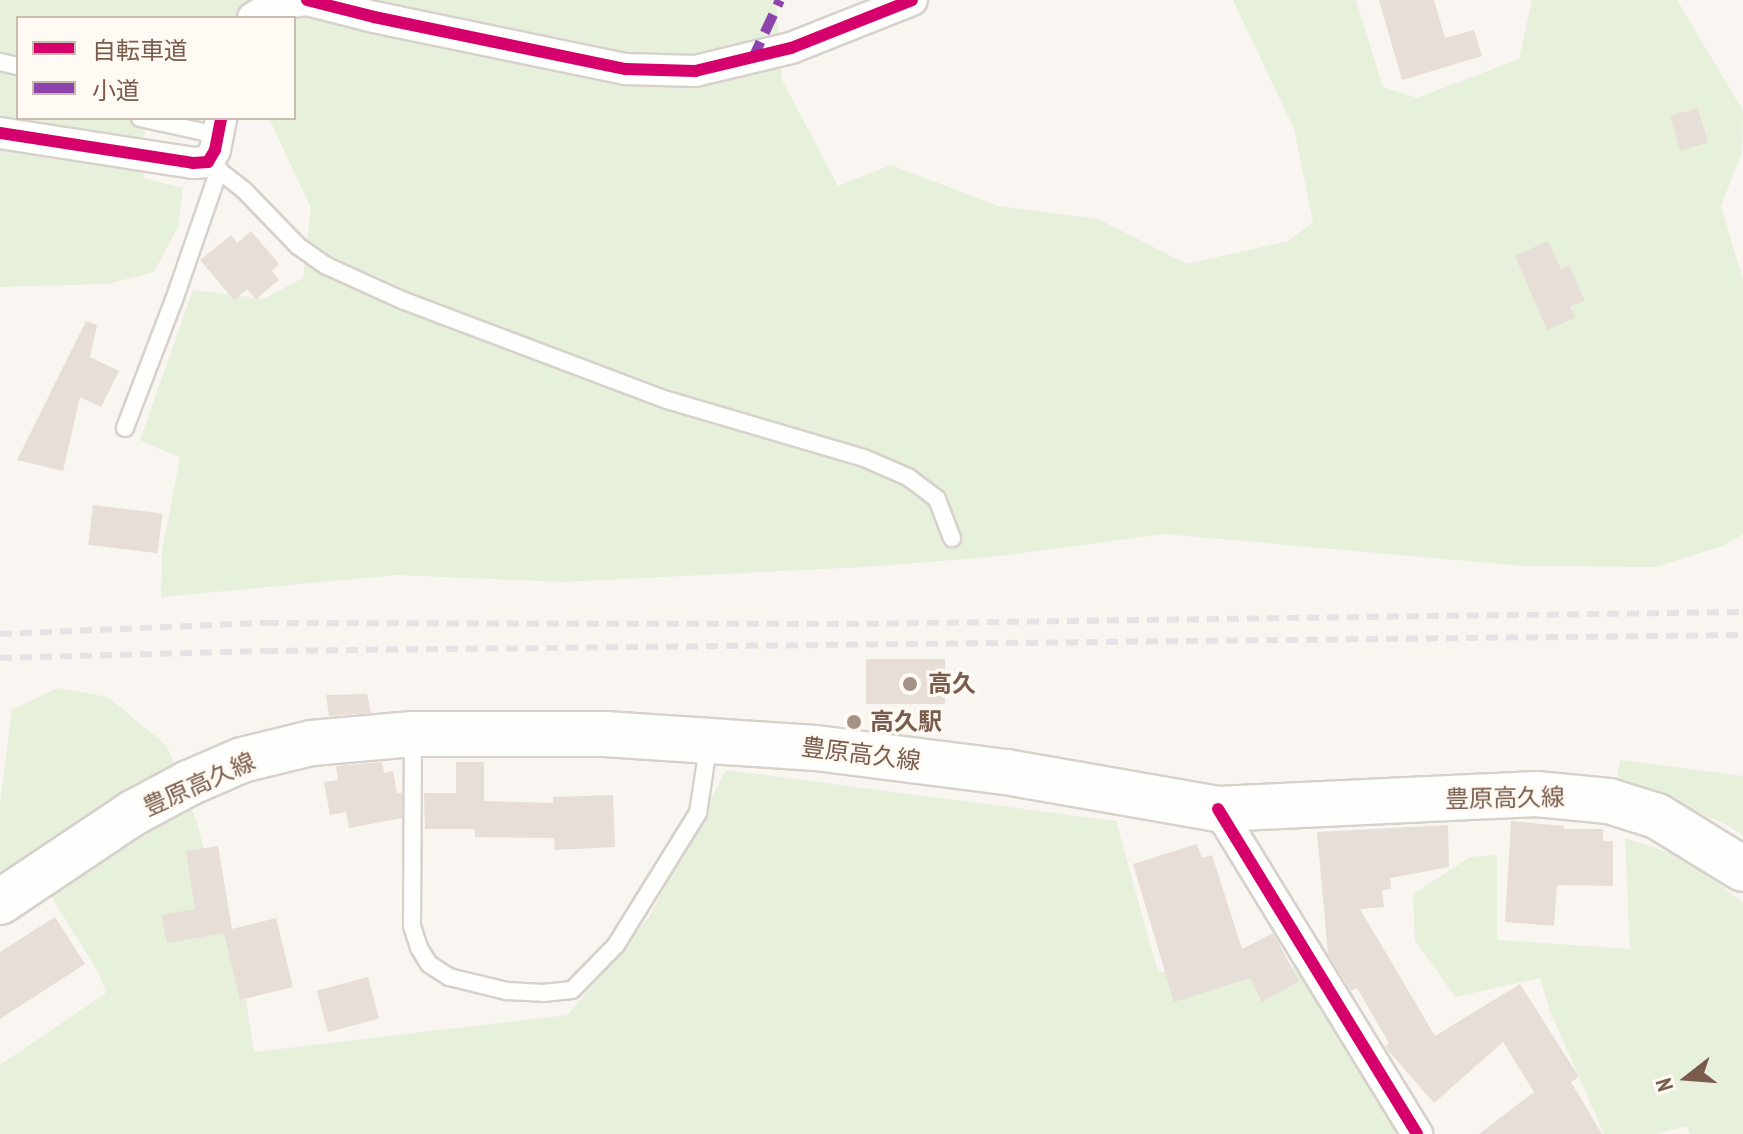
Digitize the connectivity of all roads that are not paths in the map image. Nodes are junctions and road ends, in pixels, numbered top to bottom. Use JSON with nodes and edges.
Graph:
{"nodes":[{"id":1,"x":307,"y":0,"type":"edge"},
{"id":2,"x":912,"y":0,"type":"edge"},
{"id":3,"x":256,"y":16,"type":"edge"},
{"id":4,"x":145,"y":120,"type":"edge"},
{"id":5,"x":0,"y":133,"type":"edge"},
{"id":6,"x":216,"y":146,"type":"edge"},
{"id":7,"x":125,"y":428,"type":"dead end"},
{"id":8,"x":952,"y":538,"type":"dead end"},
{"id":9,"x":413,"y":734,"type":"junction"},
{"id":10,"x":709,"y":740,"type":"junction"},
{"id":11,"x":1218,"y":809,"type":"junction"},
{"id":12,"x":1743,"y":869,"type":"edge"},
{"id":13,"x":0,"y":902,"type":"edge"},
{"id":14,"x":1417,"y":1134,"type":"edge"}],
"edges":[{"from":1,"to":2,"type":"street"},
{"from":1,"to":3,"type":"street"},
{"from":4,"to":6,"type":"lane"},
{"from":5,"to":6,"type":"street"},
{"from":6,"to":7,"type":"lane"},
{"from":6,"to":8,"type":"lane"},
{"from":9,"to":10,"type":"main road","name":"豊原高久線"},
{"from":9,"to":10,"type":"lane"},
{"from":9,"to":13,"type":"main road","name":"豊原高久線"},
{"from":10,"to":11,"type":"main road","name":"豊原高久線"},
{"from":11,"to":12,"type":"main road","name":"豊原高久線"},
{"from":11,"to":14,"type":"street"}]}
